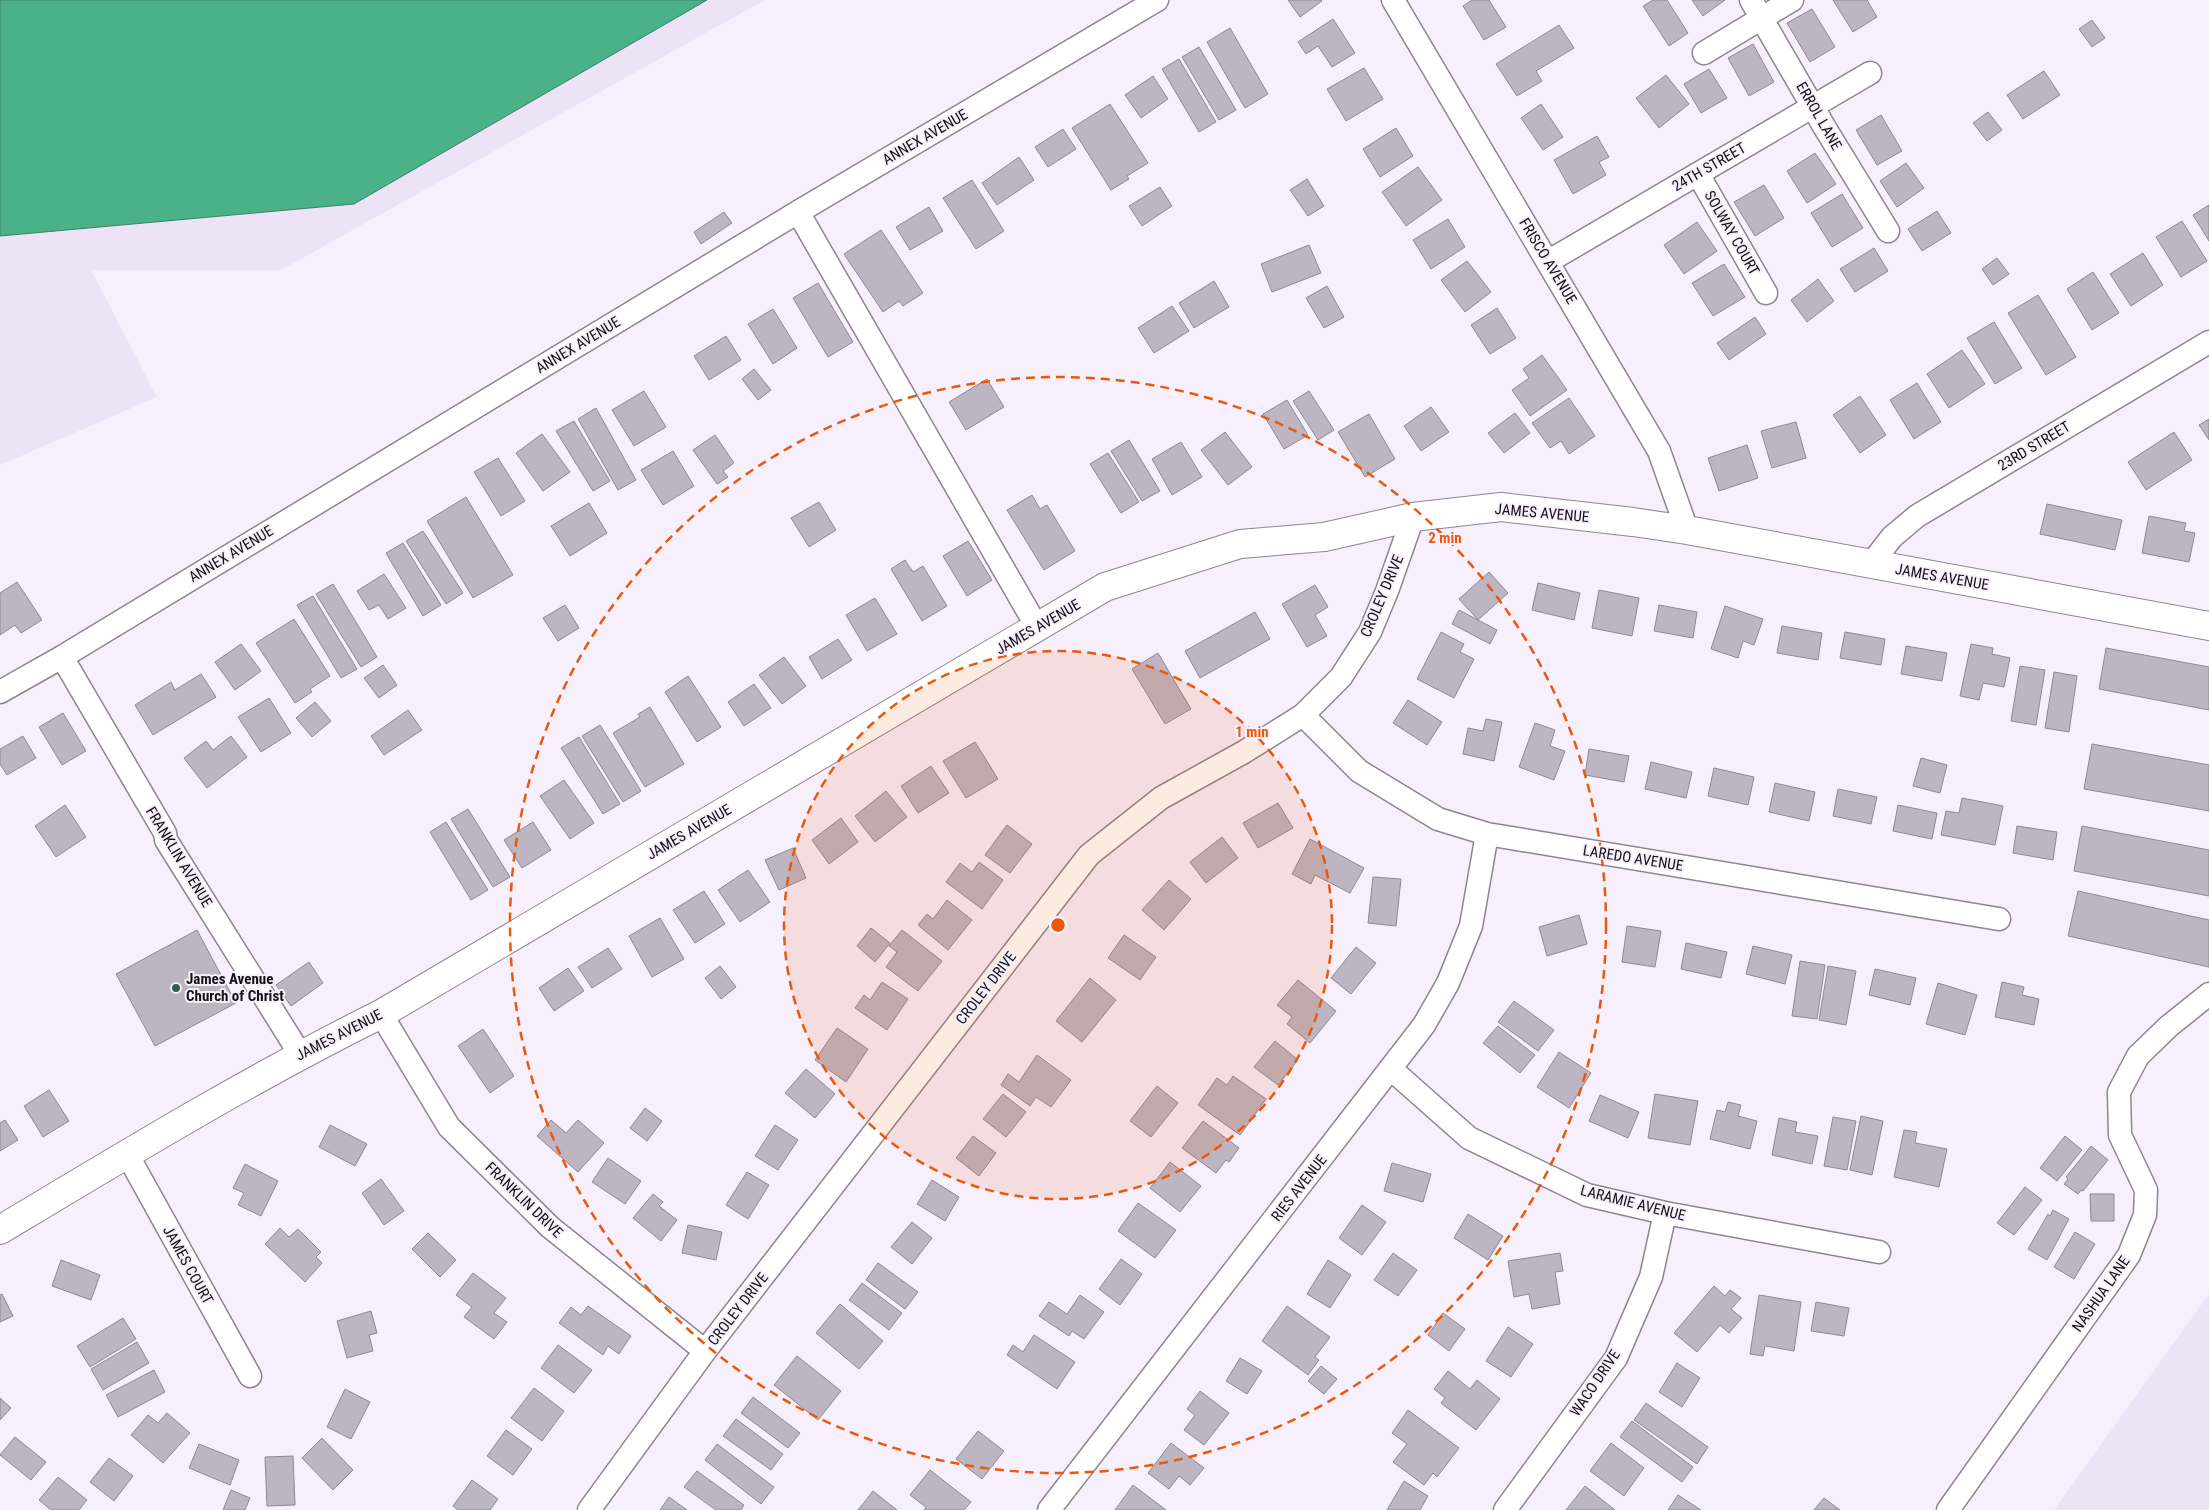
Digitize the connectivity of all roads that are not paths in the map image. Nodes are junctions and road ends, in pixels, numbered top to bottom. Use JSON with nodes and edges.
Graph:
{"nodes":[{"id":1,"x":1157,"y":0,"type":"edge"},
{"id":2,"x":1393,"y":0,"type":"edge"},
{"id":3,"x":1792,"y":0,"type":"edge"},
{"id":4,"x":1756,"y":9,"type":"edge"},
{"id":5,"x":1704,"y":53,"type":"dead end"},
{"id":6,"x":1870,"y":73,"type":"dead end"},
{"id":7,"x":1813,"y":106,"type":"junction"},
{"id":8,"x":1698,"y":174,"type":"junction"},
{"id":9,"x":798,"y":212,"type":"junction"},
{"id":10,"x":1888,"y":231,"type":"dead end"},
{"id":11,"x":1549,"y":261,"type":"junction"},
{"id":12,"x":1766,"y":293,"type":"dead end"},
{"id":13,"x":2209,"y":342,"type":"edge"},
{"id":14,"x":1412,"y":517,"type":"junction"},
{"id":15,"x":1687,"y":530,"type":"junction"},
{"id":16,"x":1871,"y":564,"type":"junction"},
{"id":17,"x":2209,"y":626,"type":"edge"},
{"id":18,"x":1037,"y":628,"type":"junction"},
{"id":19,"x":62,"y":657,"type":"junction"},
{"id":20,"x":0,"y":692,"type":"edge"},
{"id":21,"x":1303,"y":715,"type":"junction"},
{"id":22,"x":1487,"y":834,"type":"junction"},
{"id":23,"x":1999,"y":919,"type":"dead end"},
{"id":24,"x":2209,"y":994,"type":"edge"},
{"id":25,"x":381,"y":1014,"type":"junction"},
{"id":26,"x":300,"y":1054,"type":"junction"},
{"id":27,"x":1391,"y":1069,"type":"junction"},
{"id":28,"x":127,"y":1154,"type":"junction"},
{"id":29,"x":1665,"y":1213,"type":"junction"},
{"id":30,"x":0,"y":1230,"type":"edge"},
{"id":31,"x":1879,"y":1252,"type":"dead end"},
{"id":32,"x":705,"y":1351,"type":"junction"},
{"id":33,"x":250,"y":1376,"type":"dead end"},
{"id":34,"x":589,"y":1510,"type":"edge"},
{"id":35,"x":1049,"y":1510,"type":"edge"},
{"id":36,"x":1505,"y":1510,"type":"edge"},
{"id":37,"x":1948,"y":1510,"type":"edge"}],
"edges":[{"from":1,"to":9,"type":"street","name":"ANNEX AVENUE"},
{"from":2,"to":11,"type":"street","name":"FRISCO AVENUE"},
{"from":3,"to":4,"type":"street"},
{"from":4,"to":5,"type":"street"},
{"from":4,"to":7,"type":"street","name":"ERROL LANE"},
{"from":6,"to":7,"type":"street","name":"24TH STREET"},
{"from":7,"to":8,"type":"street","name":"24TH STREET"},
{"from":7,"to":10,"type":"street","name":"ERROL LANE"},
{"from":8,"to":11,"type":"street","name":"24TH STREET"},
{"from":8,"to":12,"type":"street","name":"SOLWAY COURT"},
{"from":9,"to":18,"type":"street"},
{"from":9,"to":19,"type":"street","name":"ANNEX AVENUE"},
{"from":11,"to":15,"type":"street","name":"FRISCO AVENUE"},
{"from":13,"to":16,"type":"street","name":"23RD STREET"},
{"from":14,"to":15,"type":"street","name":"JAMES AVENUE"},
{"from":14,"to":18,"type":"street","name":"JAMES AVENUE"},
{"from":14,"to":21,"type":"street","name":"CROLEY DRIVE"},
{"from":15,"to":16,"type":"street","name":"JAMES AVENUE"},
{"from":16,"to":17,"type":"street","name":"JAMES AVENUE"},
{"from":18,"to":25,"type":"street","name":"JAMES AVENUE"},
{"from":19,"to":20,"type":"street","name":"ANNEX AVENUE"},
{"from":19,"to":26,"type":"street","name":"FRANKLIN AVENUE"},
{"from":21,"to":22,"type":"street","name":"LAREDO AVENUE"},
{"from":21,"to":32,"type":"street","name":"CROLEY DRIVE"},
{"from":22,"to":23,"type":"street","name":"LAREDO AVENUE"},
{"from":22,"to":27,"type":"street","name":"RIES AVENUE"},
{"from":24,"to":37,"type":"street","name":"NASHUA LANE"},
{"from":25,"to":26,"type":"street","name":"JAMES AVENUE"},
{"from":25,"to":32,"type":"street","name":"FRANKLIN DRIVE"},
{"from":26,"to":28,"type":"street","name":"JAMES AVENUE"},
{"from":27,"to":29,"type":"street","name":"LARAMIE AVENUE"},
{"from":27,"to":35,"type":"street","name":"RIES AVENUE"},
{"from":28,"to":30,"type":"street","name":"JAMES AVENUE"},
{"from":28,"to":33,"type":"street","name":"JAMES COURT"},
{"from":29,"to":31,"type":"street","name":"LARAMIE AVENUE"},
{"from":29,"to":36,"type":"street","name":"WACO DRIVE"},
{"from":32,"to":34,"type":"street","name":"CROLEY DRIVE"}]}
